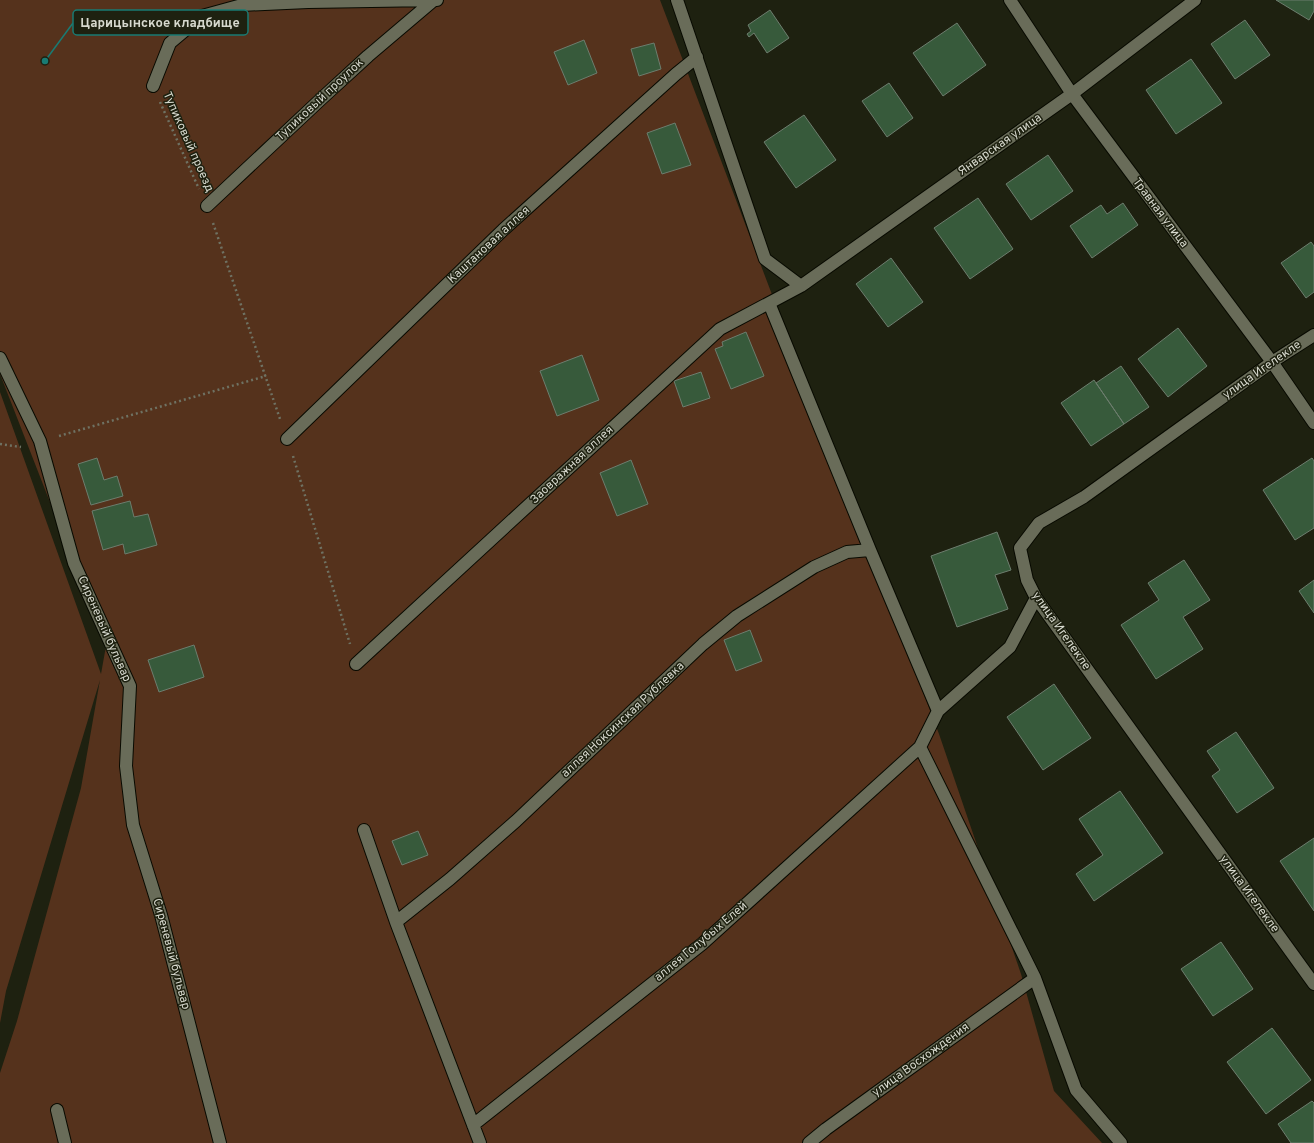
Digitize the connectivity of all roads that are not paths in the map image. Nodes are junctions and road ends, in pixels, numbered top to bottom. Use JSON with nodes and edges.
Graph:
{"nodes":[{"id":1,"x":434,"y":0,"type":"edge"},
{"id":2,"x":438,"y":0,"type":"edge"},
{"id":3,"x":677,"y":0,"type":"edge"},
{"id":4,"x":1010,"y":0,"type":"edge"},
{"id":5,"x":1195,"y":0,"type":"edge"},
{"id":6,"x":697,"y":57,"type":"junction"},
{"id":7,"x":153,"y":86,"type":"road end"},
{"id":8,"x":1072,"y":94,"type":"junction"},
{"id":9,"x":207,"y":206,"type":"road end"},
{"id":10,"x":801,"y":286,"type":"junction"},
{"id":11,"x":769,"y":303,"type":"junction"},
{"id":12,"x":1314,"y":334,"type":"edge"},
{"id":13,"x":0,"y":358,"type":"edge"},
{"id":14,"x":1272,"y":362,"type":"junction"},
{"id":15,"x":1314,"y":423,"type":"edge"},
{"id":16,"x":287,"y":439,"type":"dead end"},
{"id":17,"x":870,"y":550,"type":"junction"},
{"id":18,"x":1036,"y":598,"type":"junction"},
{"id":19,"x":356,"y":664,"type":"dead end"},
{"id":20,"x":938,"y":711,"type":"junction"},
{"id":21,"x":920,"y":747,"type":"junction"},
{"id":22,"x":364,"y":830,"type":"dead end"},
{"id":23,"x":396,"y":922,"type":"junction"},
{"id":24,"x":1035,"y":978,"type":"junction"},
{"id":25,"x":1314,"y":984,"type":"edge"},
{"id":26,"x":57,"y":1110,"type":"dead end"},
{"id":27,"x":473,"y":1125,"type":"junction"},
{"id":28,"x":1115,"y":1141,"type":"edge"},
{"id":29,"x":65,"y":1143,"type":"edge"},
{"id":30,"x":220,"y":1143,"type":"edge"},
{"id":31,"x":480,"y":1143,"type":"edge"},
{"id":32,"x":809,"y":1143,"type":"edge"}],
"edges":[{"from":1,"to":2,"type":"street"},
{"from":1,"to":7,"type":"street"},
{"from":1,"to":9,"type":"street","name":"Тупиковый проулок"},
{"from":3,"to":6,"type":"street"},
{"from":4,"to":8,"type":"street","name":"Травная улица"},
{"from":5,"to":8,"type":"street","name":"Январская улица"},
{"from":6,"to":10,"type":"street"},
{"from":6,"to":16,"type":"street","name":"Каштановая аллея"},
{"from":8,"to":10,"type":"street","name":"Январская улица"},
{"from":8,"to":14,"type":"street","name":"Травная улица"},
{"from":10,"to":11,"type":"street","name":"Заовражная аллея"},
{"from":11,"to":17,"type":"street"},
{"from":11,"to":19,"type":"street","name":"Заовражная аллея"},
{"from":12,"to":14,"type":"street","name":"улица Игелекле"},
{"from":13,"to":30,"type":"street","name":"Сиреневый бульвар"},
{"from":14,"to":15,"type":"street","name":"Травная улица"},
{"from":14,"to":18,"type":"street","name":"улица Игелекле"},
{"from":17,"to":20,"type":"street"},
{"from":17,"to":23,"type":"street","name":"аллея Ноксинская Рублевка"},
{"from":18,"to":20,"type":"street"},
{"from":18,"to":25,"type":"street","name":"улица Игелекле"},
{"from":20,"to":21,"type":"street"},
{"from":21,"to":24,"type":"street"},
{"from":21,"to":27,"type":"street","name":"аллея Голубых Елей"},
{"from":22,"to":23,"type":"street"},
{"from":23,"to":27,"type":"street"},
{"from":24,"to":28,"type":"street"},
{"from":24,"to":32,"type":"street","name":"улица Восхождения"},
{"from":26,"to":29,"type":"street"},
{"from":27,"to":31,"type":"street"}]}
